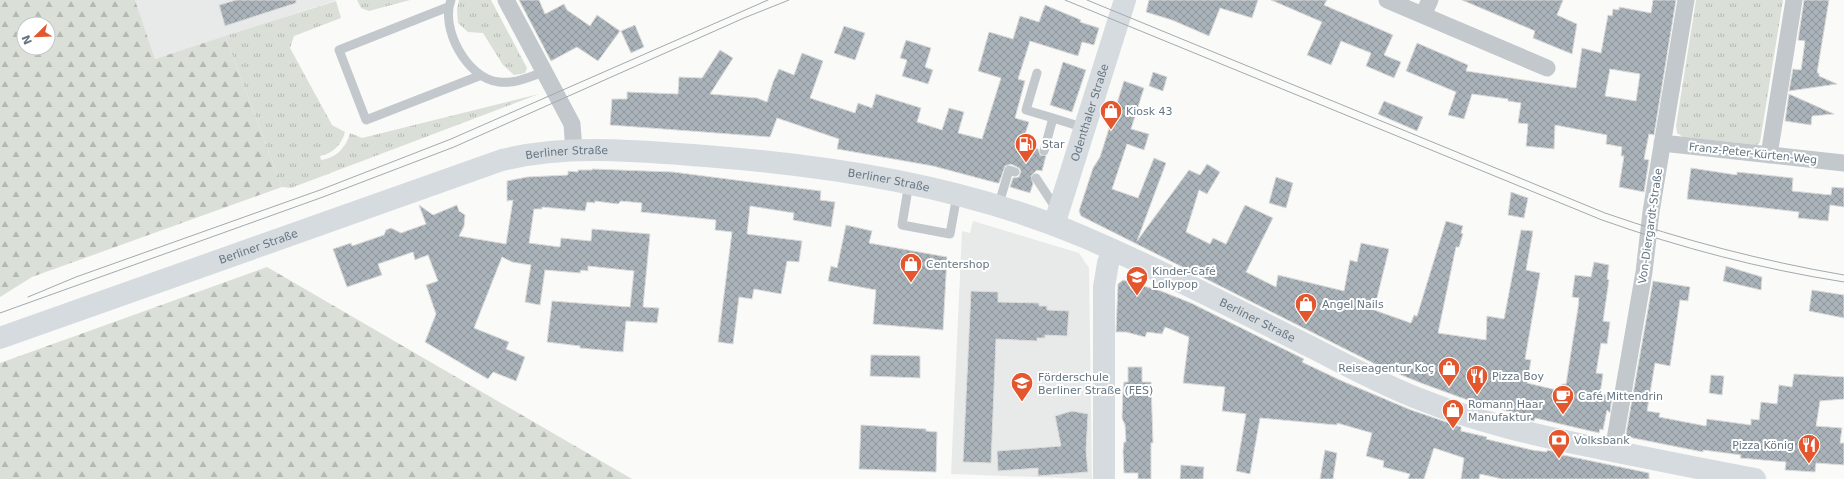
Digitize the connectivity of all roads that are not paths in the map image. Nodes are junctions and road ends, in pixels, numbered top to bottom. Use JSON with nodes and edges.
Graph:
{"nodes":[{"id":1,"x":506,"y":0,"type":"edge"},
{"id":2,"x":1125,"y":0,"type":"edge"},
{"id":3,"x":1387,"y":0,"type":"edge"},
{"id":4,"x":1686,"y":0,"type":"edge"},
{"id":5,"x":1794,"y":0,"type":"edge"},
{"id":6,"x":450,"y":4,"type":"edge"},
{"id":7,"x":1426,"y":8,"type":"edge"},
{"id":8,"x":1547,"y":68,"type":"dead end"},
{"id":9,"x":544,"y":72,"type":"junction"},
{"id":10,"x":1037,"y":73,"type":"dead end"},
{"id":11,"x":479,"y":76,"type":"junction"},
{"id":12,"x":1054,"y":118,"type":"junction"},
{"id":13,"x":1085,"y":128,"type":"junction"},
{"id":14,"x":1662,"y":143,"type":"junction"},
{"id":15,"x":574,"y":151,"type":"junction"},
{"id":16,"x":1044,"y":151,"type":"dead end"},
{"id":17,"x":1769,"y":155,"type":"junction"},
{"id":18,"x":1844,"y":163,"type":"edge"},
{"id":19,"x":1015,"y":172,"type":"dead end"},
{"id":20,"x":1036,"y":176,"type":"dead end"},
{"id":21,"x":909,"y":183,"type":"junction"},
{"id":22,"x":958,"y":195,"type":"junction"},
{"id":23,"x":998,"y":207,"type":"junction"},
{"id":24,"x":1056,"y":218,"type":"junction"},
{"id":25,"x":1113,"y":251,"type":"junction"},
{"id":26,"x":0,"y":338,"type":"edge"},
{"id":27,"x":1614,"y":452,"type":"junction"},
{"id":28,"x":1104,"y":479,"type":"edge"},
{"id":29,"x":1755,"y":479,"type":"edge"}],
"edges":[{"from":1,"to":9,"type":"street"},
{"from":2,"to":13,"type":"main road","name":"Odenthaler Straße"},
{"from":3,"to":7,"type":"street"},
{"from":4,"to":14,"type":"street","name":"Von-Diergardt-Straße"},
{"from":5,"to":17,"type":"street"},
{"from":6,"to":11,"type":"lane"},
{"from":6,"to":11,"type":"lane"},
{"from":7,"to":8,"type":"street"},
{"from":9,"to":11,"type":"lane"},
{"from":9,"to":15,"type":"street"},
{"from":10,"to":12,"type":"lane"},
{"from":12,"to":13,"type":"lane"},
{"from":12,"to":16,"type":"lane"},
{"from":13,"to":24,"type":"main road","name":"Odenthaler Straße"},
{"from":14,"to":17,"type":"street","name":"Franz-Peter-Kürten-Weg"},
{"from":14,"to":27,"type":"street","name":"Von-Diergardt-Straße"},
{"from":15,"to":21,"type":"main road","name":"Berliner Straße"},
{"from":15,"to":26,"type":"main road","name":"Berliner Straße"},
{"from":17,"to":18,"type":"street","name":"Franz-Peter-Kürten-Weg"},
{"from":19,"to":23,"type":"lane"},
{"from":20,"to":24,"type":"lane"},
{"from":21,"to":22,"type":"main road","name":"Berliner Straße"},
{"from":21,"to":22,"type":"lane"},
{"from":22,"to":23,"type":"main road","name":"Berliner Straße"},
{"from":23,"to":24,"type":"main road","name":"Berliner Straße"},
{"from":24,"to":25,"type":"main road","name":"Berliner Straße"},
{"from":25,"to":27,"type":"main road","name":"Berliner Straße"},
{"from":25,"to":28,"type":"main road"},
{"from":27,"to":29,"type":"main road","name":"Berliner Straße"}]}
